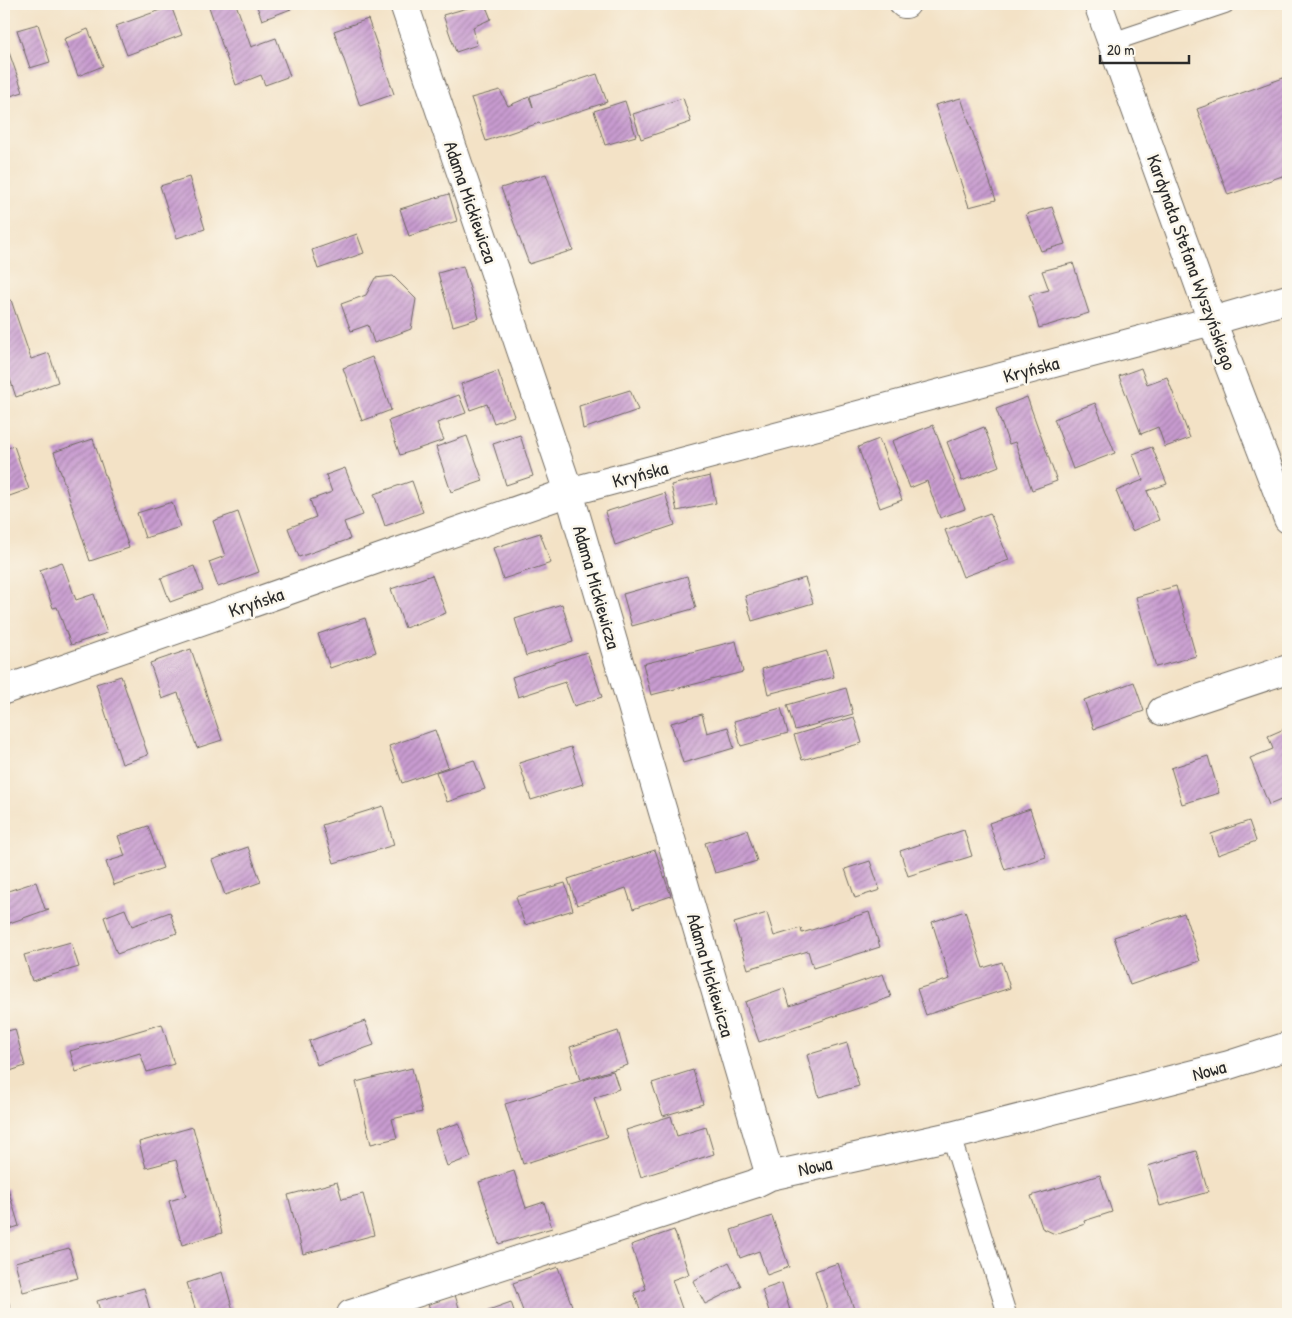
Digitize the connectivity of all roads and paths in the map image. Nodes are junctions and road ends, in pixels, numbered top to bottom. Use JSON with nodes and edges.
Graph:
{"nodes":[{"id":1,"x":404,"y":4,"type":"edge"},
{"id":2,"x":1098,"y":4,"type":"edge"},
{"id":3,"x":1225,"y":4,"type":"edge"},
{"id":4,"x":1112,"y":42,"type":"junction"},
{"id":5,"x":1288,"y":298,"type":"edge"},
{"id":6,"x":1212,"y":321,"type":"junction"},
{"id":7,"x":569,"y":492,"type":"junction"},
{"id":8,"x":1288,"y":519,"type":"edge"},
{"id":9,"x":1288,"y":669,"type":"edge"},
{"id":10,"x":4,"y":690,"type":"edge"},
{"id":11,"x":1162,"y":712,"type":"dead end"},
{"id":12,"x":1288,"y":1046,"type":"edge"},
{"id":13,"x":950,"y":1136,"type":"junction"},
{"id":14,"x":770,"y":1176,"type":"junction"},
{"id":15,"x":351,"y":1314,"type":"edge"},
{"id":16,"x":1007,"y":1314,"type":"edge"}],
"edges":[{"from":1,"to":7,"type":"street","name":"Adama Mickiewicza"},
{"from":2,"to":4,"type":"street","name":"Kardynała Stefana Wyszyńskiego"},
{"from":3,"to":4,"type":"lane"},
{"from":4,"to":6,"type":"street","name":"Kardynała Stefana Wyszyńskiego"},
{"from":5,"to":6,"type":"street","name":"Kryńska"},
{"from":6,"to":7,"type":"street","name":"Kryńska"},
{"from":6,"to":8,"type":"street","name":"Kardynała Stefana Wyszyńskiego"},
{"from":7,"to":10,"type":"street","name":"Kryńska"},
{"from":7,"to":14,"type":"street","name":"Adama Mickiewicza"},
{"from":9,"to":11,"type":"street"},
{"from":12,"to":13,"type":"street","name":"Nowa"},
{"from":13,"to":14,"type":"street","name":"Nowa"},
{"from":13,"to":16,"type":"lane"},
{"from":14,"to":15,"type":"street","name":"Nowa"}]}
